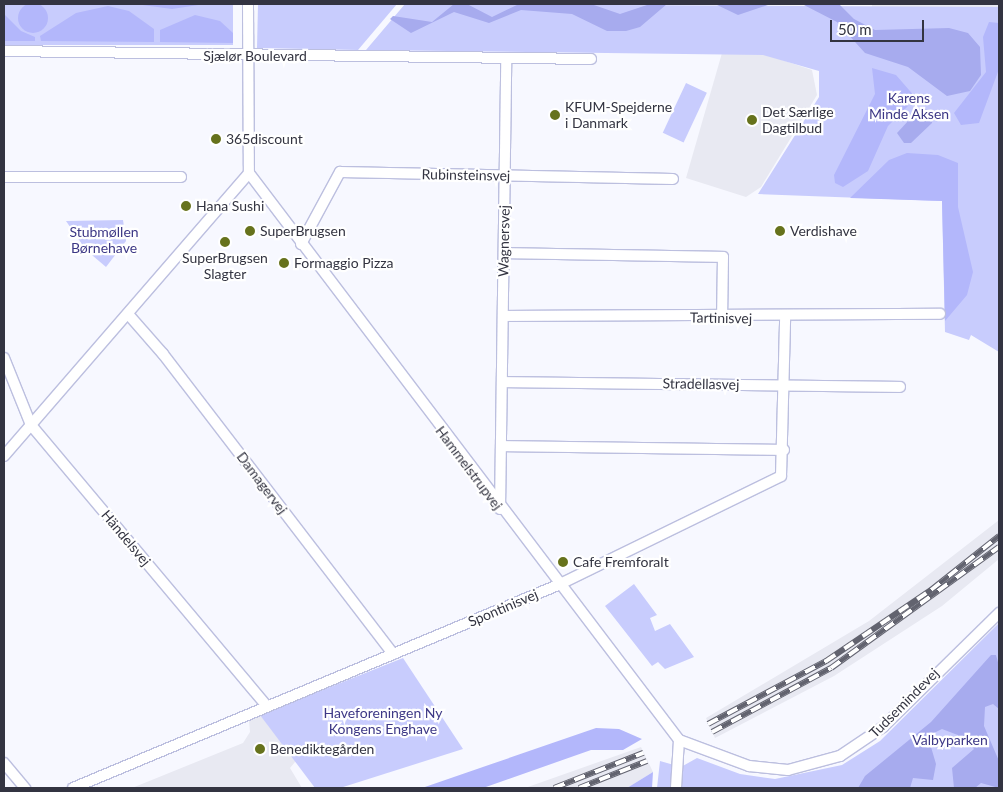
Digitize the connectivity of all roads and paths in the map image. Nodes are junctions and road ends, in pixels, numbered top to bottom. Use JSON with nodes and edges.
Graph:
{"nodes":[{"id":1,"x":248,"y":4,"type":"edge"},
{"id":2,"x":4,"y":51,"type":"edge"},
{"id":3,"x":247,"y":57,"type":"junction"},
{"id":4,"x":506,"y":58,"type":"junction"},
{"id":5,"x":591,"y":59,"type":"dead end"},
{"id":6,"x":249,"y":173,"type":"junction"},
{"id":7,"x":4,"y":176,"type":"edge"},
{"id":8,"x":505,"y":176,"type":"junction"},
{"id":9,"x":181,"y":177,"type":"dead end"},
{"id":10,"x":673,"y":179,"type":"dead end"},
{"id":11,"x":300,"y":244,"type":"junction"},
{"id":12,"x":504,"y":253,"type":"junction"},
{"id":13,"x":128,"y":314,"type":"junction"},
{"id":14,"x":940,"y":314,"type":"dead end"},
{"id":15,"x":503,"y":316,"type":"junction"},
{"id":16,"x":722,"y":318,"type":"junction"},
{"id":17,"x":785,"y":318,"type":"junction"},
{"id":18,"x":4,"y":358,"type":"edge"},
{"id":19,"x":502,"y":382,"type":"junction"},
{"id":20,"x":785,"y":385,"type":"junction"},
{"id":21,"x":900,"y":387,"type":"dead end"},
{"id":22,"x":31,"y":425,"type":"junction"},
{"id":23,"x":501,"y":446,"type":"junction"},
{"id":24,"x":784,"y":450,"type":"junction"},
{"id":25,"x":4,"y":456,"type":"edge"},
{"id":26,"x":500,"y":508,"type":"junction"},
{"id":27,"x":558,"y":585,"type":"junction"},
{"id":28,"x":999,"y":613,"type":"edge"},
{"id":29,"x":393,"y":654,"type":"junction"},
{"id":30,"x":267,"y":706,"type":"junction"},
{"id":31,"x":679,"y":740,"type":"junction"},
{"id":32,"x":4,"y":763,"type":"edge"},
{"id":33,"x":25,"y":788,"type":"edge"},
{"id":34,"x":73,"y":788,"type":"edge"},
{"id":35,"x":676,"y":788,"type":"edge"}],
"edges":[{"from":1,"to":3,"type":"street","name":"Hammelstrupvej"},
{"from":2,"to":3,"type":"street","name":"Sjælør Boulevard"},
{"from":3,"to":4,"type":"street","name":"Sjælør Boulevard"},
{"from":3,"to":6,"type":"street","name":"Hammelstrupvej"},
{"from":4,"to":5,"type":"street"},
{"from":4,"to":8,"type":"street","name":"Wagnersvej"},
{"from":6,"to":11,"type":"street","name":"Hammelstrupvej"},
{"from":6,"to":13,"type":"street"},
{"from":7,"to":9,"type":"street"},
{"from":8,"to":10,"type":"street","name":"Rubinsteinsvej"},
{"from":8,"to":11,"type":"street","name":"Rubinsteinsvej"},
{"from":8,"to":12,"type":"street","name":"Wagnersvej"},
{"from":11,"to":26,"type":"street","name":"Hammelstrupvej"},
{"from":12,"to":15,"type":"street","name":"Wagnersvej"},
{"from":12,"to":16,"type":"street"},
{"from":13,"to":22,"type":"street"},
{"from":13,"to":29,"type":"street","name":"Damagervej"},
{"from":14,"to":17,"type":"street","name":"Tartinisvej"},
{"from":15,"to":16,"type":"street","name":"Tartinisvej"},
{"from":15,"to":19,"type":"street","name":"Wagnersvej"},
{"from":16,"to":17,"type":"street","name":"Tartinisvej"},
{"from":17,"to":20,"type":"street","name":"Spontinisvej"},
{"from":18,"to":22,"type":"street","name":"Händelsvej"},
{"from":19,"to":20,"type":"street","name":"Stradellasvej"},
{"from":19,"to":23,"type":"street","name":"Wagnersvej"},
{"from":20,"to":21,"type":"street","name":"Stradellasvej"},
{"from":20,"to":24,"type":"street","name":"Spontinisvej"},
{"from":22,"to":25,"type":"street"},
{"from":22,"to":30,"type":"street","name":"Händelsvej"},
{"from":23,"to":24,"type":"street"},
{"from":23,"to":26,"type":"street","name":"Wagnersvej"},
{"from":24,"to":27,"type":"street","name":"Spontinisvej"},
{"from":26,"to":27,"type":"street","name":"Hammelstrupvej"},
{"from":27,"to":29,"type":"street","name":"Spontinisvej"},
{"from":27,"to":31,"type":"street","name":"Hammelstrupvej"},
{"from":28,"to":31,"type":"street","name":"Tudsemindevej"},
{"from":29,"to":30,"type":"street","name":"Spontinisvej"},
{"from":30,"to":34,"type":"street","name":"Spontinisvej"},
{"from":31,"to":35,"type":"street"},
{"from":32,"to":33,"type":"street"}]}
